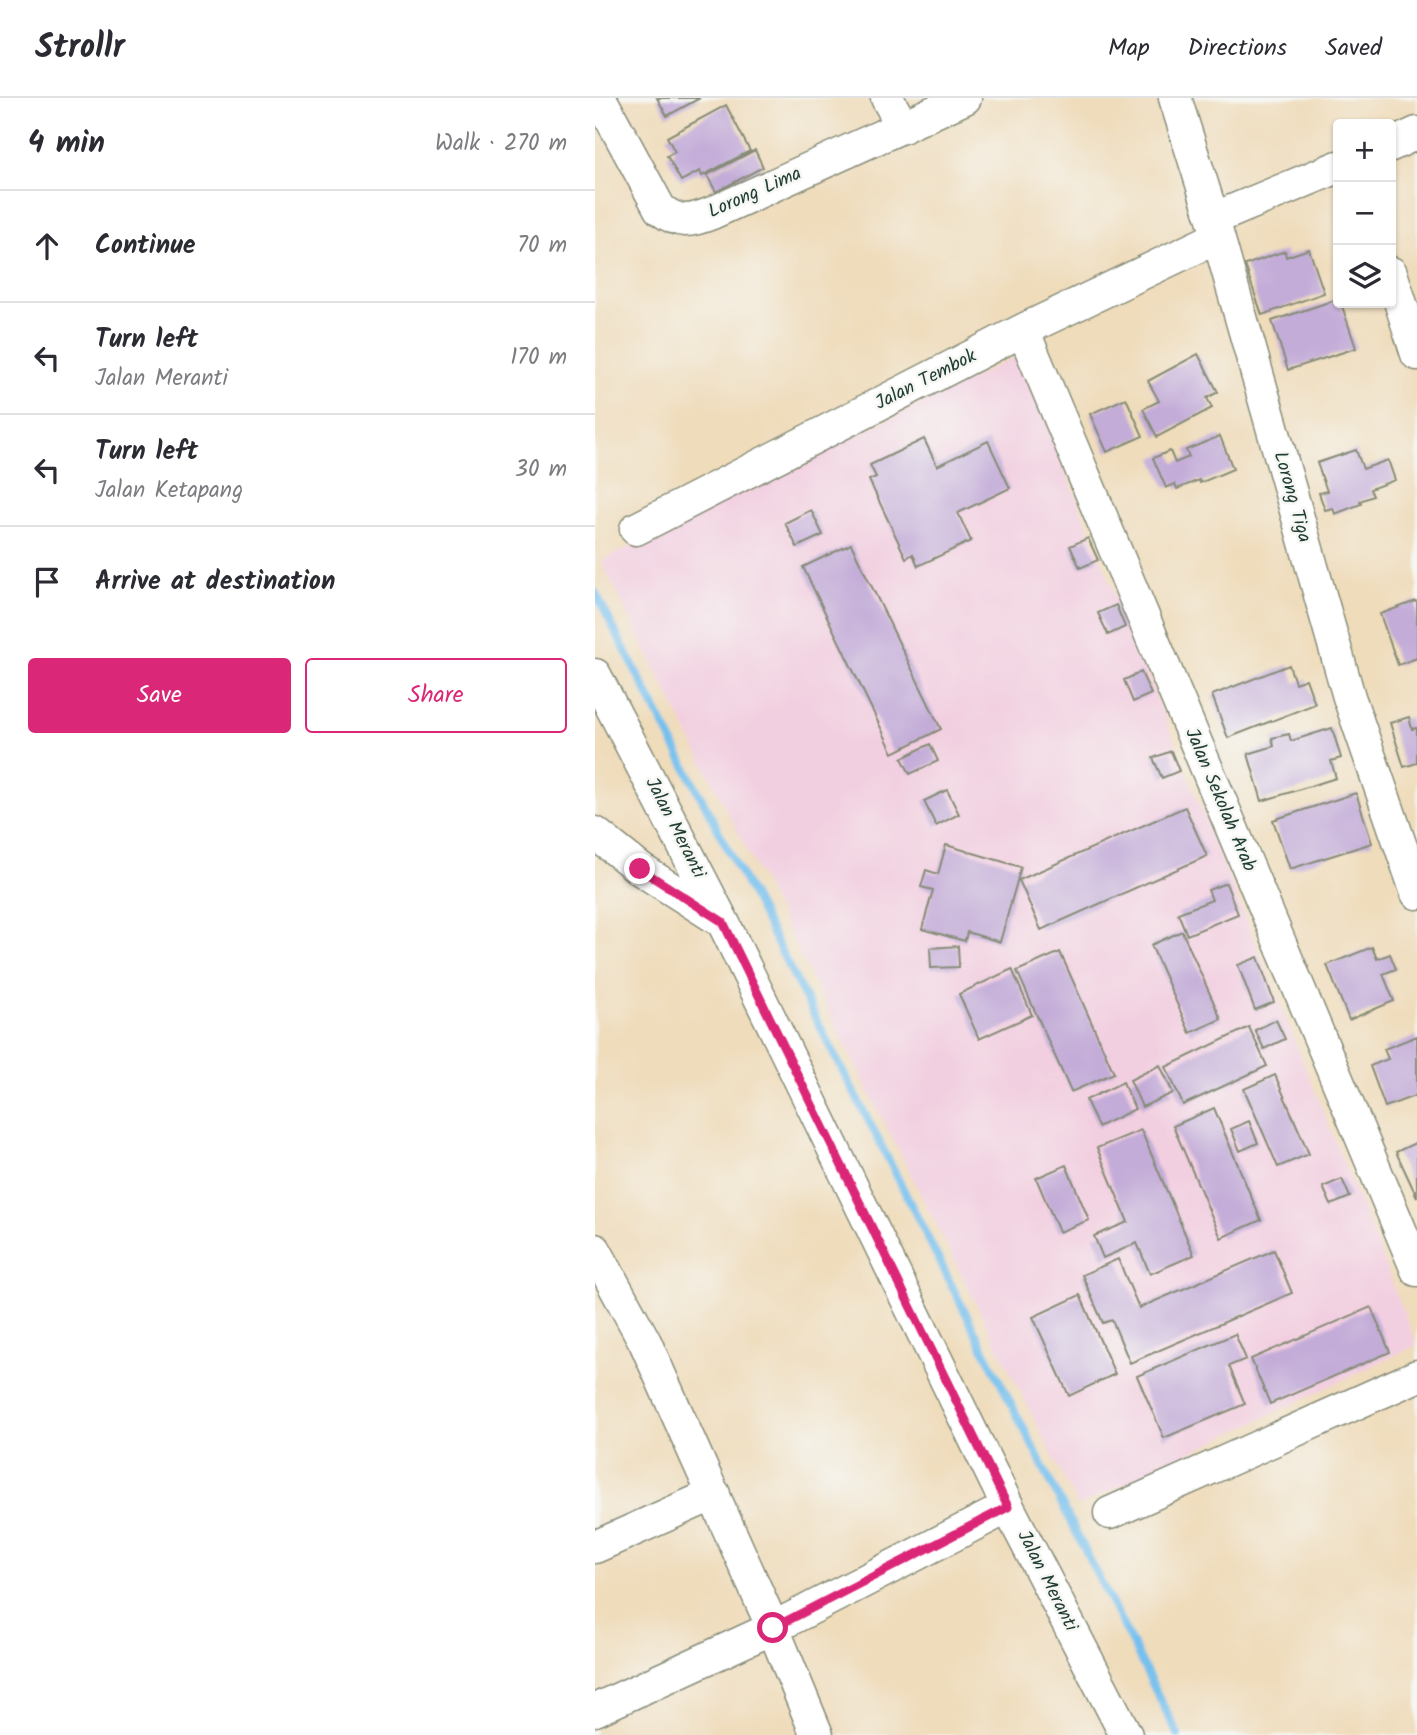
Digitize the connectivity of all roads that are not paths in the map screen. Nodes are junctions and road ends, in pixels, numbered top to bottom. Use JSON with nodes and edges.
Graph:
{"nodes":[{"id":1,"x":600,"y":98,"type":"edge"},
{"id":2,"x":887,"y":98,"type":"edge"},
{"id":3,"x":965,"y":98,"type":"edge"},
{"id":4,"x":1175,"y":98,"type":"edge"},
{"id":5,"x":903,"y":127,"type":"junction"},
{"id":6,"x":1417,"y":133,"type":"edge"},
{"id":7,"x":1396,"y":143,"type":"edge"},
{"id":8,"x":1333,"y":169,"type":"edge"},
{"id":9,"x":1215,"y":228,"type":"junction"},
{"id":10,"x":1396,"y":289,"type":"edge"},
{"id":11,"x":1023,"y":330,"type":"junction"},
{"id":12,"x":1417,"y":354,"type":"edge"},
{"id":13,"x":636,"y":529,"type":"dead end"},
{"id":14,"x":595,"y":675,"type":"edge"},
{"id":15,"x":595,"y":833,"type":"edge"},
{"id":16,"x":1417,"y":893,"type":"edge"},
{"id":17,"x":723,"y":922,"type":"junction"},
{"id":18,"x":595,"y":1250,"type":"edge"},
{"id":19,"x":1417,"y":1270,"type":"edge"},
{"id":20,"x":1417,"y":1376,"type":"edge"},
{"id":21,"x":714,"y":1494,"type":"junction"},
{"id":22,"x":1008,"y":1507,"type":"junction"},
{"id":23,"x":1110,"y":1513,"type":"dead end"},
{"id":24,"x":595,"y":1547,"type":"edge"},
{"id":25,"x":773,"y":1628,"type":"junction"},
{"id":26,"x":595,"y":1710,"type":"edge"},
{"id":27,"x":817,"y":1735,"type":"edge"},
{"id":28,"x":1126,"y":1735,"type":"edge"}],
"edges":[{"from":1,"to":5,"type":"street","name":"Lorong Lima"},
{"from":2,"to":5,"type":"street"},
{"from":3,"to":5,"type":"street","name":"Lorong Lima"},
{"from":4,"to":9,"type":"street","name":"Lorong Tiga"},
{"from":6,"to":7,"type":"street"},
{"from":8,"to":9,"type":"street","name":"Jalan Tembok"},
{"from":9,"to":11,"type":"street","name":"Jalan Tembok"},
{"from":9,"to":16,"type":"street","name":"Lorong Tiga"},
{"from":10,"to":12,"type":"street"},
{"from":11,"to":13,"type":"street","name":"Jalan Tembok"},
{"from":11,"to":19,"type":"street","name":"Jalan Sekolah Arab"},
{"from":14,"to":17,"type":"street","name":"Jalan Meranti"},
{"from":15,"to":17,"type":"street"},
{"from":17,"to":22,"type":"street","name":"Jalan Meranti"},
{"from":18,"to":21,"type":"street"},
{"from":20,"to":23,"type":"street"},
{"from":21,"to":24,"type":"street"},
{"from":21,"to":25,"type":"street"},
{"from":22,"to":25,"type":"street"},
{"from":22,"to":28,"type":"street","name":"Jalan Meranti"},
{"from":25,"to":26,"type":"street"},
{"from":25,"to":27,"type":"street"}]}
